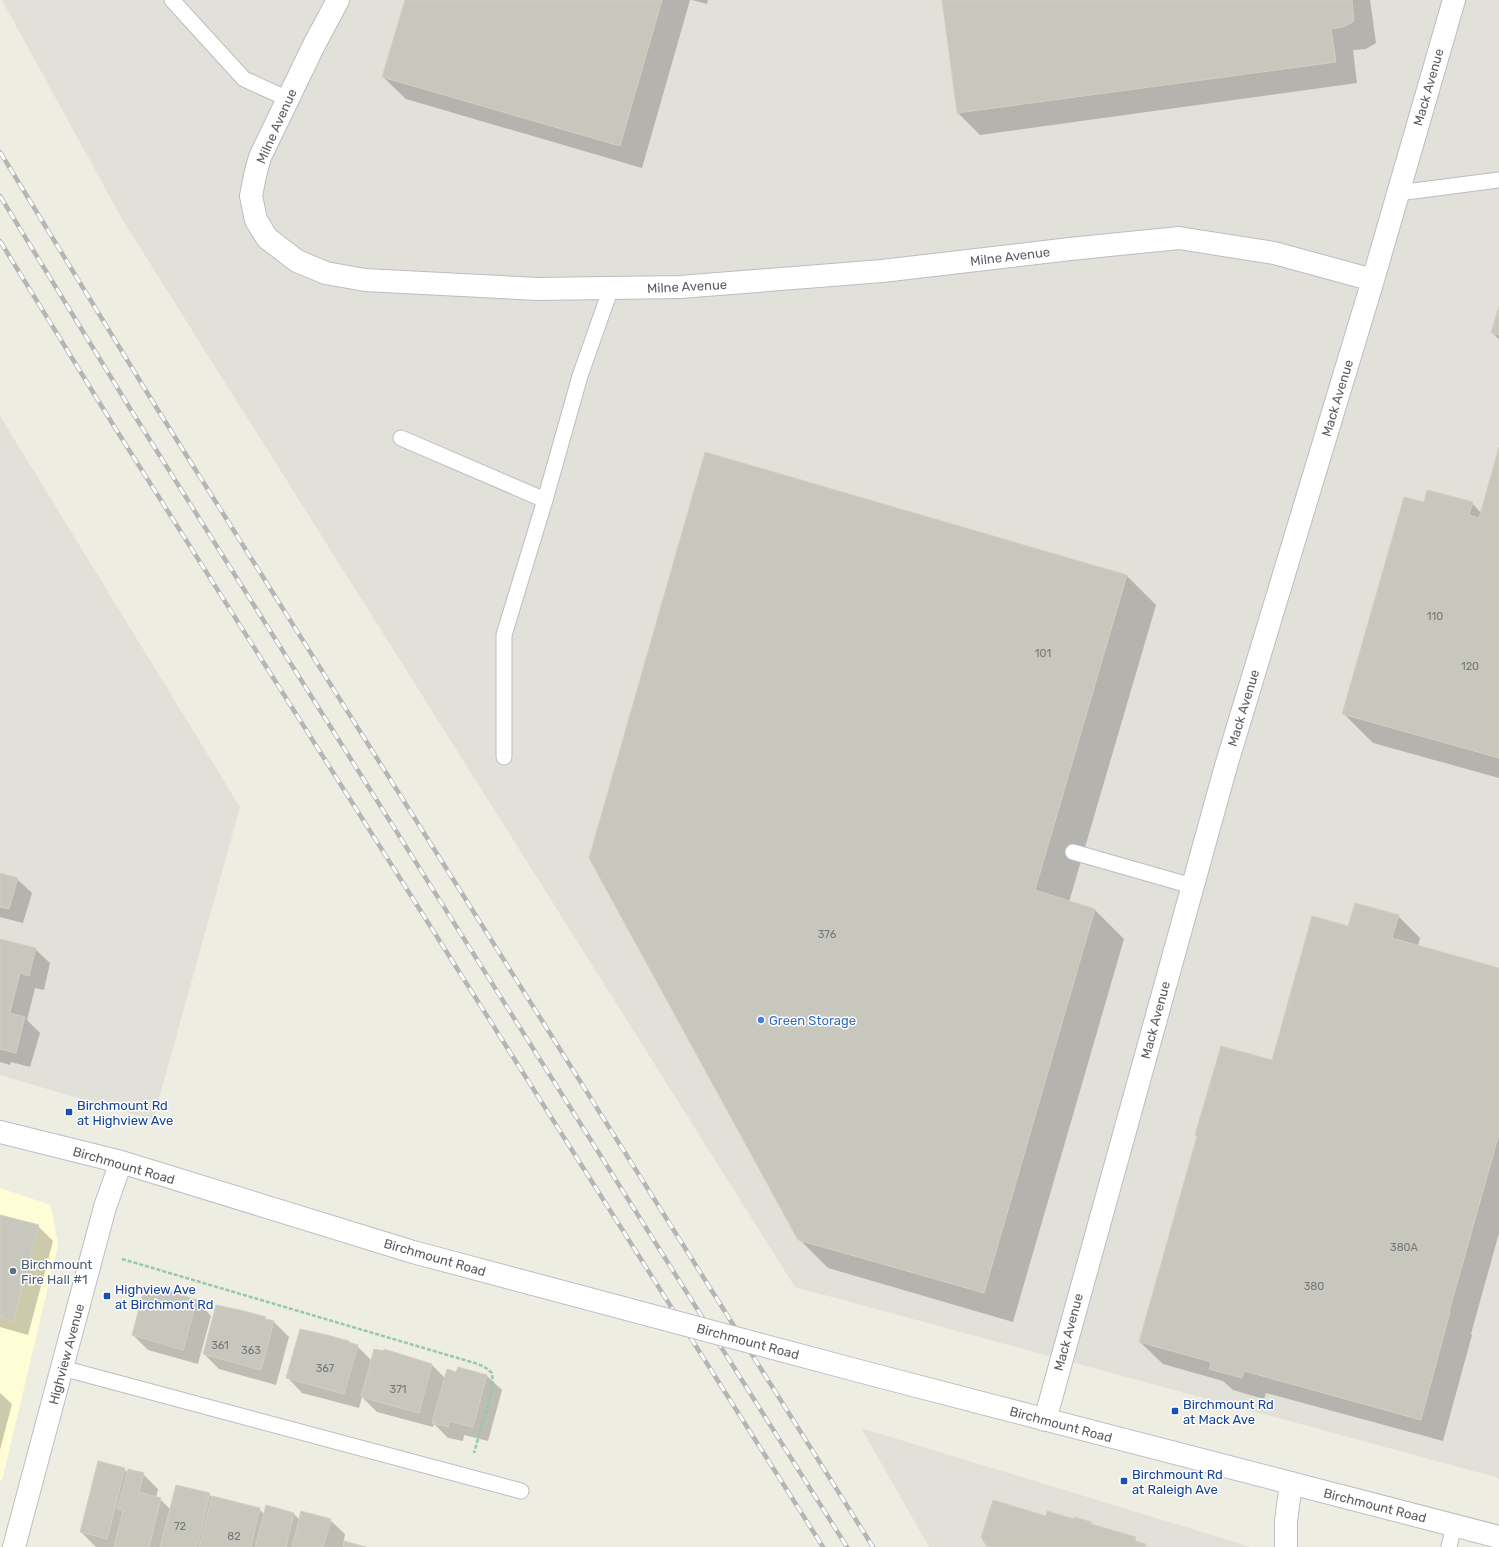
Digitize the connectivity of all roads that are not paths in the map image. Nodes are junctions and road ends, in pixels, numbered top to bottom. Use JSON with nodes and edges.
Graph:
{"nodes":[{"id":1,"x":172,"y":0,"type":"edge"},
{"id":2,"x":338,"y":0,"type":"edge"},
{"id":3,"x":1454,"y":0,"type":"edge"},
{"id":4,"x":288,"y":99,"type":"junction"},
{"id":5,"x":1499,"y":180,"type":"edge"},
{"id":6,"x":1398,"y":193,"type":"junction"},
{"id":7,"x":1373,"y":280,"type":"junction"},
{"id":8,"x":611,"y":288,"type":"junction"},
{"id":9,"x":401,"y":438,"type":"dead end"},
{"id":10,"x":546,"y":500,"type":"junction"},
{"id":11,"x":504,"y":757,"type":"dead end"},
{"id":12,"x":1073,"y":852,"type":"dead end"},
{"id":13,"x":1192,"y":886,"type":"junction"},
{"id":14,"x":0,"y":1132,"type":"edge"},
{"id":15,"x":122,"y":1162,"type":"junction"},
{"id":16,"x":62,"y":1368,"type":"junction"},
{"id":17,"x":1044,"y":1420,"type":"junction"},
{"id":18,"x":1291,"y":1483,"type":"junction"},
{"id":19,"x":521,"y":1491,"type":"dead end"},
{"id":20,"x":1454,"y":1525,"type":"junction"},
{"id":21,"x":1499,"y":1538,"type":"edge"},
{"id":22,"x":14,"y":1547,"type":"edge"},
{"id":23,"x":1286,"y":1547,"type":"edge"},
{"id":24,"x":1449,"y":1547,"type":"edge"}],
"edges":[{"from":1,"to":4,"type":"lane"},
{"from":2,"to":4,"type":"street","name":"Milne Avenue"},
{"from":3,"to":6,"type":"street","name":"Mack Avenue"},
{"from":4,"to":8,"type":"street","name":"Milne Avenue"},
{"from":5,"to":6,"type":"lane"},
{"from":6,"to":7,"type":"street","name":"Mack Avenue"},
{"from":7,"to":8,"type":"street","name":"Milne Avenue"},
{"from":7,"to":13,"type":"street","name":"Mack Avenue"},
{"from":8,"to":10,"type":"lane"},
{"from":9,"to":10,"type":"lane"},
{"from":10,"to":11,"type":"lane"},
{"from":12,"to":13,"type":"lane"},
{"from":13,"to":17,"type":"street","name":"Mack Avenue"},
{"from":14,"to":15,"type":"street","name":"Birchmount Road"},
{"from":15,"to":16,"type":"street","name":"Highview Avenue"},
{"from":15,"to":17,"type":"street","name":"Birchmount Road","bridge":true},
{"from":16,"to":19,"type":"lane"},
{"from":16,"to":22,"type":"street","name":"Highview Avenue"},
{"from":17,"to":18,"type":"street","name":"Birchmount Road"},
{"from":18,"to":20,"type":"street","name":"Birchmount Road"},
{"from":18,"to":23,"type":"street"},
{"from":20,"to":21,"type":"street","name":"Birchmount Road"},
{"from":20,"to":24,"type":"lane"}]}
